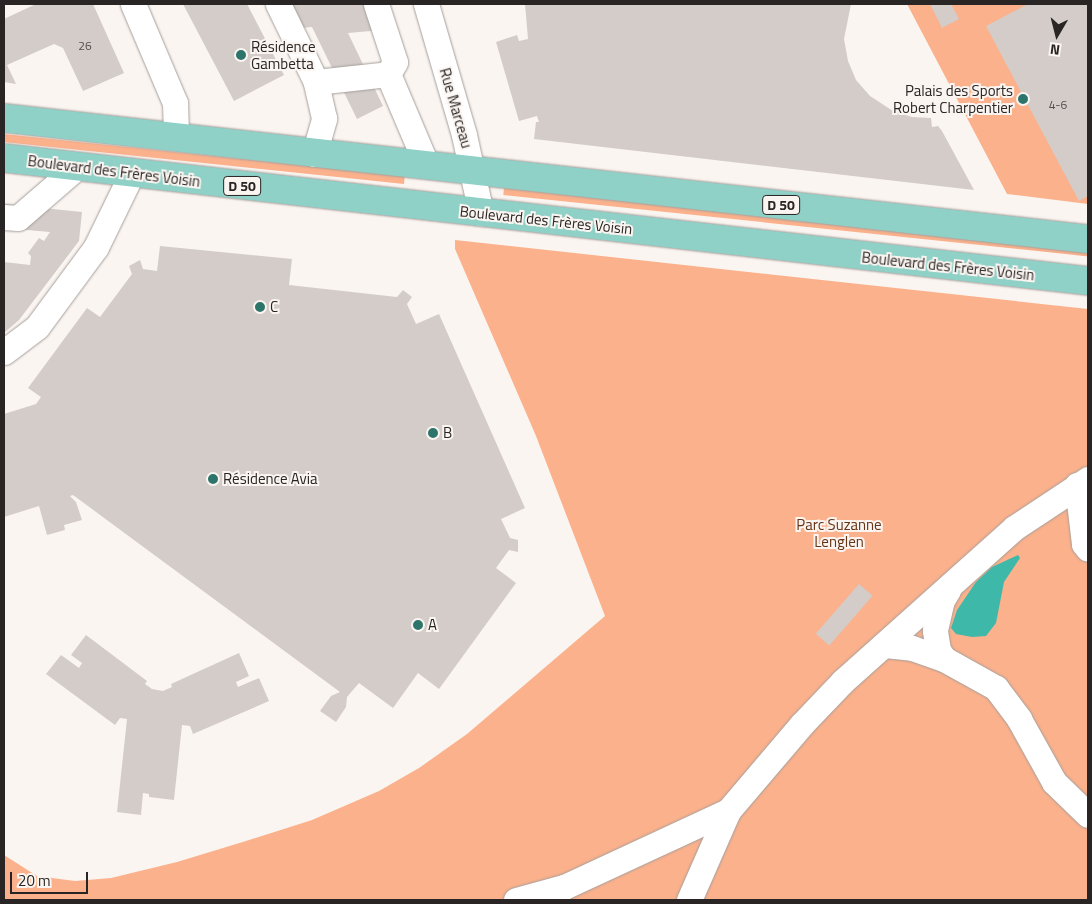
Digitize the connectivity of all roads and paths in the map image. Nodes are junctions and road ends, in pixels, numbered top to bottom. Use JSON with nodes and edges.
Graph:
{"nodes":[{"id":1,"x":133,"y":4,"type":"edge"},
{"id":2,"x":278,"y":4,"type":"edge"},
{"id":3,"x":376,"y":4,"type":"edge"},
{"id":4,"x":426,"y":4,"type":"edge"},
{"id":5,"x":388,"y":74,"type":"junction"},
{"id":6,"x":316,"y":82,"type":"junction"},
{"id":7,"x":4,"y":118,"type":"edge"},
{"id":8,"x":176,"y":138,"type":"junction"},
{"id":9,"x":314,"y":154,"type":"junction"},
{"id":10,"x":4,"y":158,"type":"edge"},
{"id":11,"x":78,"y":166,"type":"junction"},
{"id":12,"x":427,"y":166,"type":"junction"},
{"id":13,"x":474,"y":172,"type":"junction"},
{"id":14,"x":132,"y":173,"type":"junction"},
{"id":15,"x":481,"y":213,"type":"junction"},
{"id":16,"x":4,"y":217,"type":"edge"},
{"id":17,"x":1088,"y":239,"type":"edge"},
{"id":18,"x":1088,"y":282,"type":"edge"},
{"id":19,"x":4,"y":352,"type":"edge"},
{"id":20,"x":1083,"y":482,"type":"edge"},
{"id":21,"x":1088,"y":549,"type":"edge"},
{"id":22,"x":949,"y":588,"type":"junction"},
{"id":23,"x":884,"y":644,"type":"junction"},
{"id":24,"x":944,"y":660,"type":"junction"},
{"id":25,"x":728,"y":811,"type":"junction"},
{"id":26,"x":1088,"y":815,"type":"edge"},
{"id":27,"x":516,"y":900,"type":"edge"},
{"id":28,"x":688,"y":900,"type":"edge"}],
"edges":[{"from":1,"to":8,"type":"street"},
{"from":2,"to":6,"type":"street"},
{"from":3,"to":5,"type":"street"},
{"from":4,"to":13,"type":"street","name":"Rue Marceau"},
{"from":5,"to":6,"type":"street"},
{"from":5,"to":12,"type":"street"},
{"from":6,"to":9,"type":"street"},
{"from":7,"to":8,"type":"main road","number":"D 50"},
{"from":8,"to":9,"type":"main road","number":"D 50"},
{"from":9,"to":12,"type":"main road","number":"D 50"},
{"from":10,"to":11,"type":"main road","name":"Boulevard des Frères Voisin","number":"D 50"},
{"from":11,"to":14,"type":"main road","name":"Boulevard des Frères Voisin","number":"D 50"},
{"from":11,"to":16,"type":"street"},
{"from":12,"to":13,"type":"main road","number":"D 50"},
{"from":13,"to":15,"type":"street","name":"Rue Marceau"},
{"from":13,"to":17,"type":"main road","number":"D 50"},
{"from":14,"to":15,"type":"main road","name":"Boulevard des Frères Voisin","number":"D 50"},
{"from":14,"to":19,"type":"street"},
{"from":15,"to":18,"type":"main road","name":"Boulevard des Frères Voisin","number":"D 50"},
{"from":20,"to":21,"type":"street"},
{"from":20,"to":22,"type":"street"},
{"from":22,"to":23,"type":"street"},
{"from":22,"to":24,"type":"street"},
{"from":23,"to":24,"type":"street"},
{"from":23,"to":25,"type":"street"},
{"from":24,"to":26,"type":"street"},
{"from":25,"to":27,"type":"street"},
{"from":25,"to":28,"type":"street"}]}
